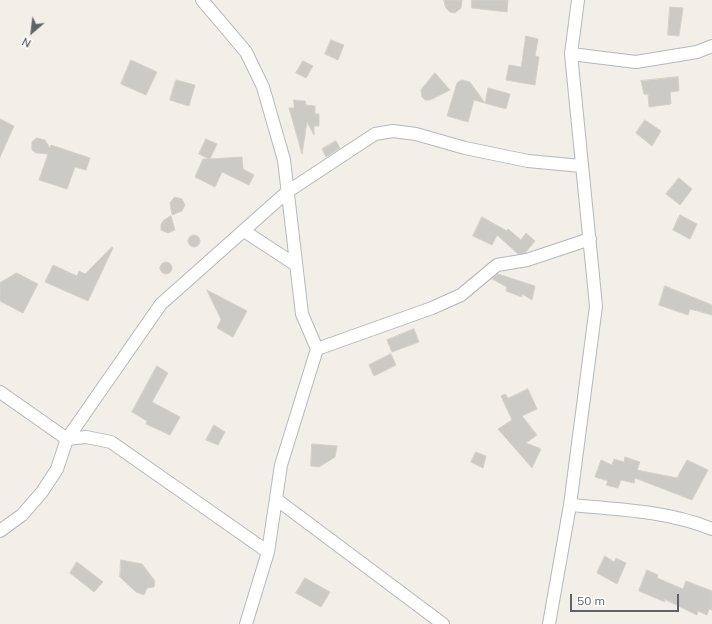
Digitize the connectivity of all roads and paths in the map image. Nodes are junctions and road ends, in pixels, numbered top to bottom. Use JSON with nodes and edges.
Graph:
{"nodes":[{"id":1,"x":202,"y":0,"type":"edge"},
{"id":2,"x":578,"y":0,"type":"edge"},
{"id":3,"x":712,"y":46,"type":"edge"},
{"id":4,"x":571,"y":54,"type":"junction"},
{"id":5,"x":581,"y":166,"type":"junction"},
{"id":6,"x":287,"y":192,"type":"junction"},
{"id":7,"x":244,"y":231,"type":"junction"},
{"id":8,"x":590,"y":239,"type":"junction"},
{"id":9,"x":296,"y":265,"type":"junction"},
{"id":10,"x":317,"y":349,"type":"junction"},
{"id":11,"x":0,"y":392,"type":"edge"},
{"id":12,"x":67,"y":439,"type":"junction"},
{"id":13,"x":276,"y":499,"type":"junction"},
{"id":14,"x":570,"y":505,"type":"junction"},
{"id":15,"x":712,"y":529,"type":"edge"},
{"id":16,"x":0,"y":531,"type":"edge"},
{"id":17,"x":268,"y":552,"type":"junction"},
{"id":18,"x":246,"y":624,"type":"edge"},
{"id":19,"x":443,"y":624,"type":"edge"},
{"id":20,"x":549,"y":624,"type":"edge"}],
"edges":[{"from":1,"to":6,"type":"street"},
{"from":2,"to":4,"type":"street"},
{"from":3,"to":4,"type":"street"},
{"from":4,"to":5,"type":"street"},
{"from":5,"to":6,"type":"street"},
{"from":5,"to":8,"type":"street"},
{"from":6,"to":7,"type":"street"},
{"from":6,"to":9,"type":"street"},
{"from":7,"to":9,"type":"street"},
{"from":7,"to":12,"type":"street"},
{"from":8,"to":10,"type":"street"},
{"from":8,"to":14,"type":"street"},
{"from":9,"to":10,"type":"street"},
{"from":10,"to":13,"type":"street"},
{"from":11,"to":12,"type":"street"},
{"from":12,"to":16,"type":"street"},
{"from":12,"to":17,"type":"street"},
{"from":13,"to":17,"type":"street"},
{"from":13,"to":19,"type":"street"},
{"from":14,"to":15,"type":"street"},
{"from":14,"to":20,"type":"street"},
{"from":17,"to":18,"type":"street"}]}
